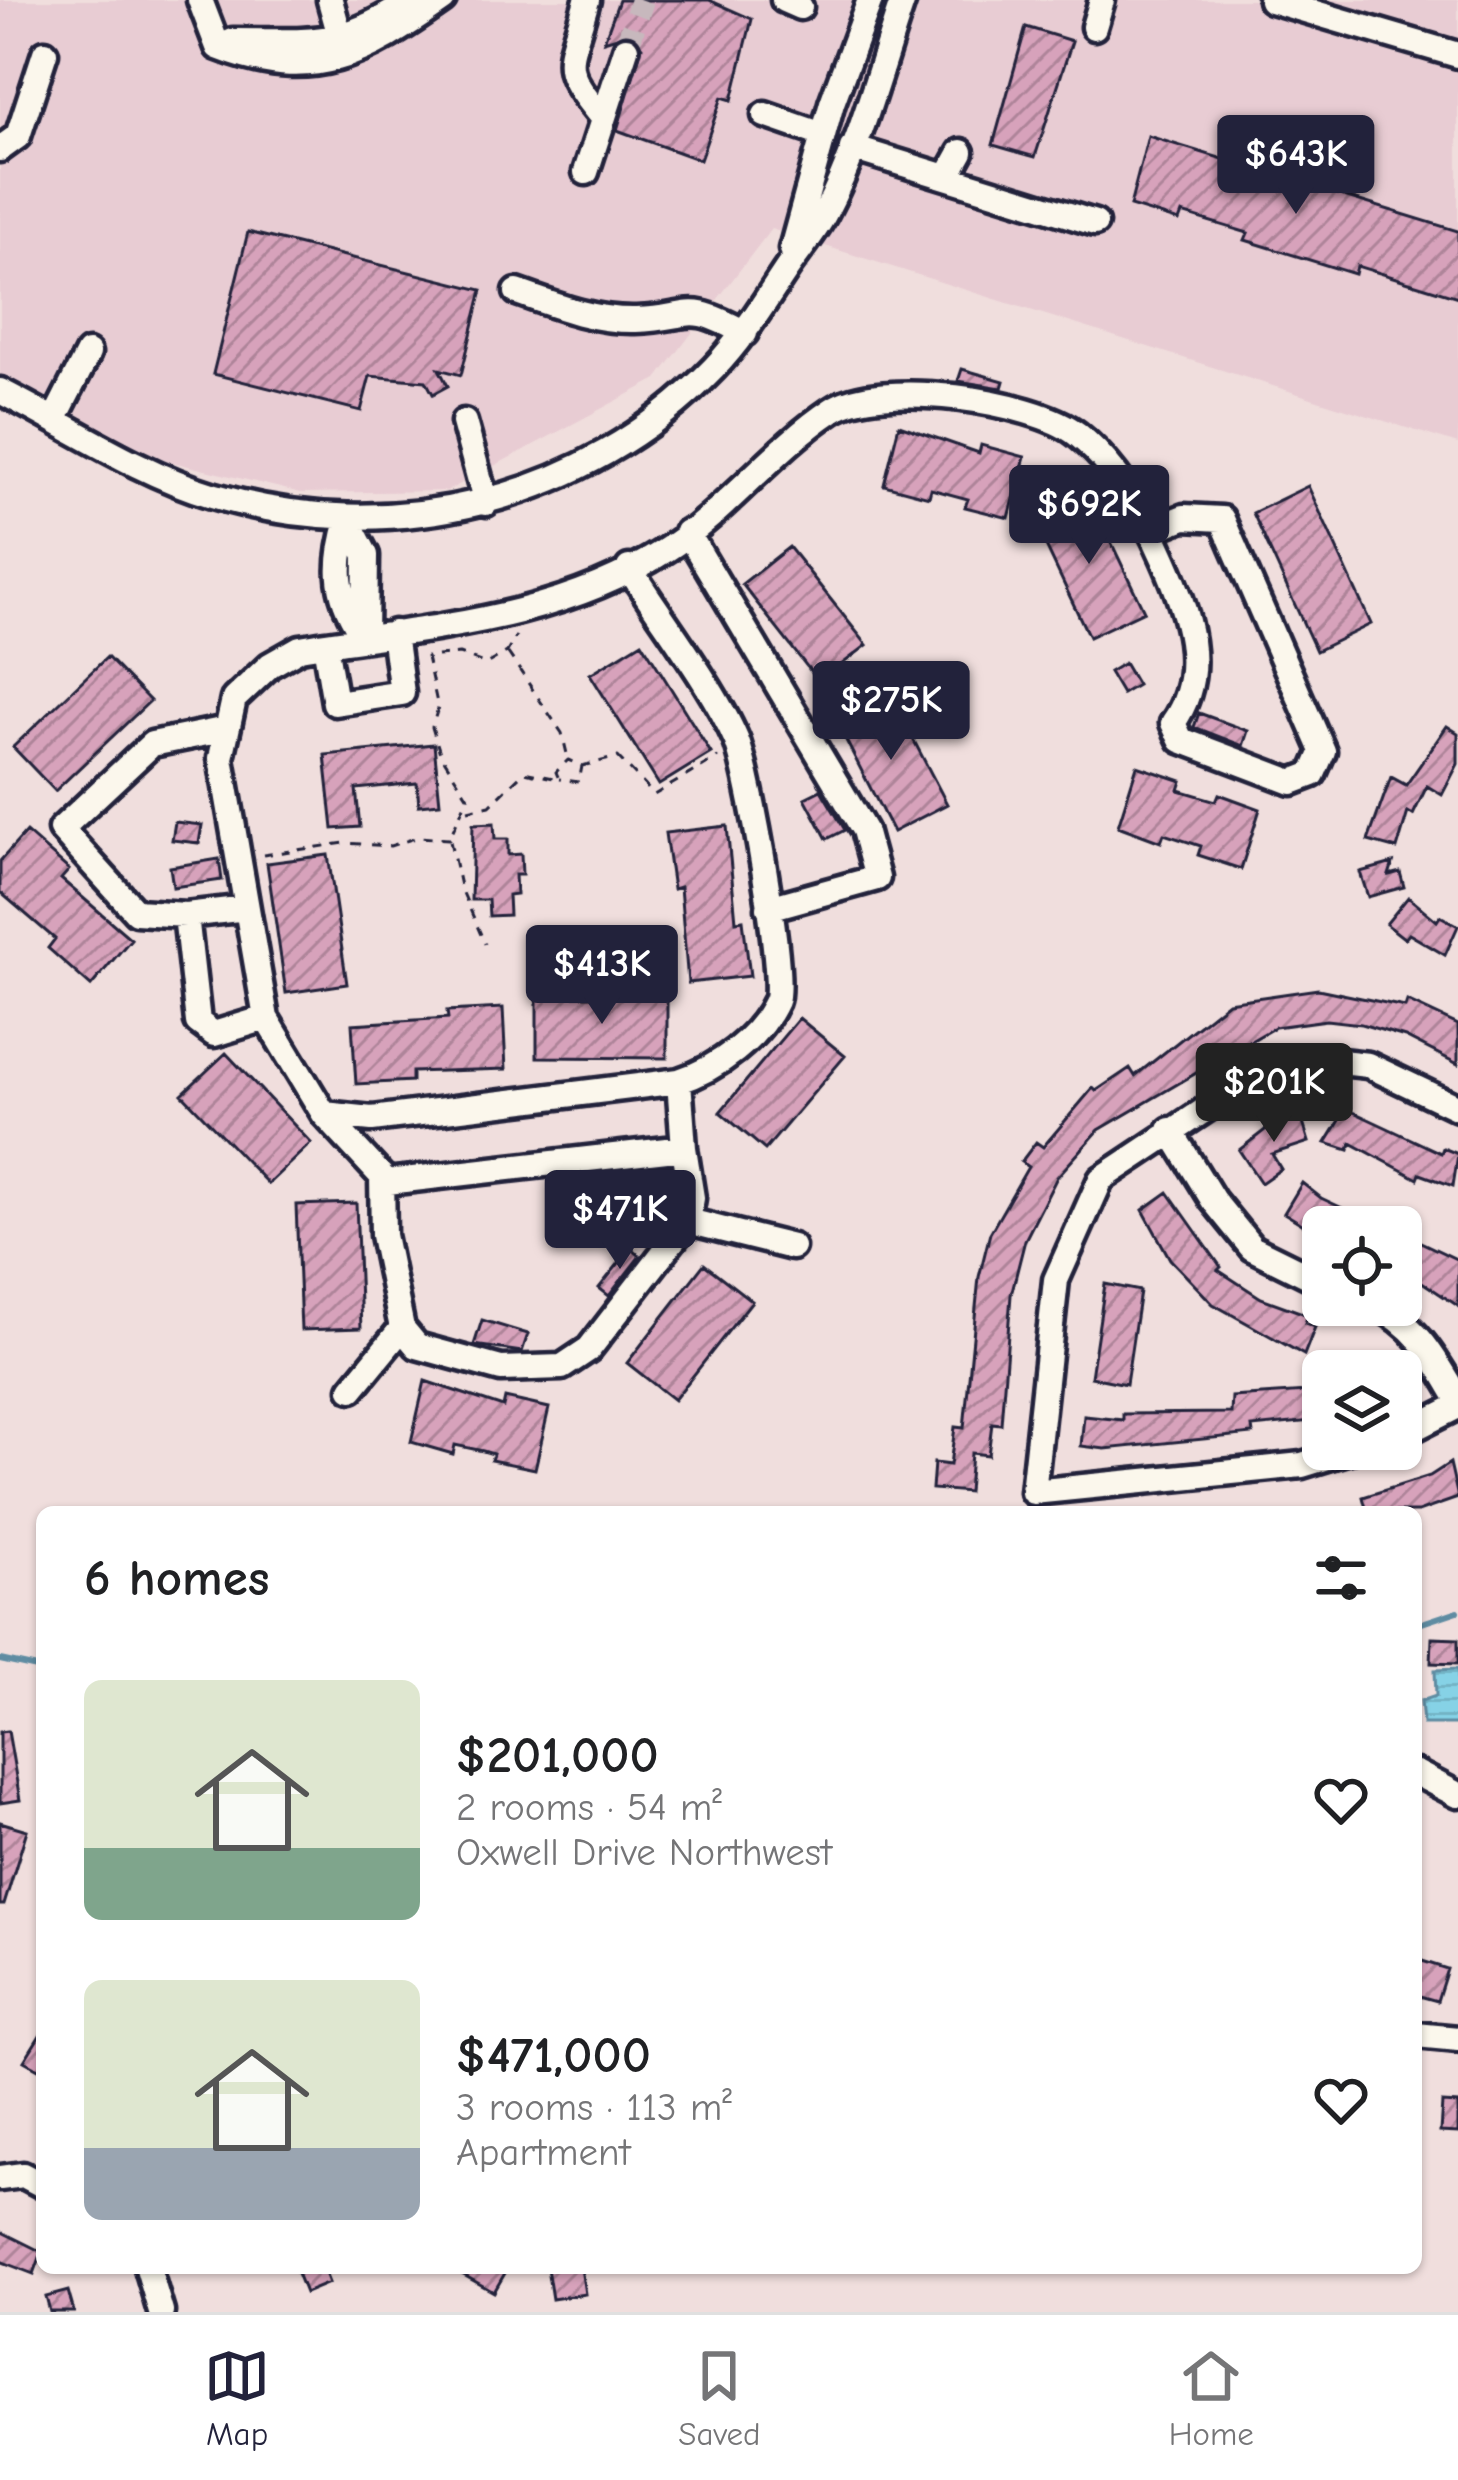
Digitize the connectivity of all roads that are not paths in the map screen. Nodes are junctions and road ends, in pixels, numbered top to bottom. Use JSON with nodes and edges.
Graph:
{"nodes":[{"id":1,"x":200,"y":0,"type":"edge"},
{"id":2,"x":330,"y":0,"type":"edge"},
{"id":3,"x":412,"y":0,"type":"edge"},
{"id":4,"x":443,"y":0,"type":"edge"},
{"id":5,"x":587,"y":0,"type":"edge"},
{"id":6,"x":870,"y":0,"type":"edge"},
{"id":7,"x":903,"y":0,"type":"edge"},
{"id":8,"x":1102,"y":0,"type":"edge"},
{"id":9,"x":1271,"y":0,"type":"edge"},
{"id":10,"x":1094,"y":27,"type":"dead end"},
{"id":11,"x":343,"y":49,"type":"junction"},
{"id":12,"x":626,"y":49,"type":"tunnel mouth"},
{"id":13,"x":45,"y":53,"type":"dead end"},
{"id":14,"x":1458,"y":55,"type":"edge"},
{"id":15,"x":765,"y":115,"type":"dead end"},
{"id":16,"x":603,"y":119,"type":"junction"},
{"id":17,"x":823,"y":135,"type":"junction"},
{"id":18,"x":852,"y":148,"type":"junction"},
{"id":19,"x":0,"y":149,"type":"edge"},
{"id":20,"x":961,"y":152,"type":"dead end"},
{"id":21,"x":586,"y":172,"type":"dead end"},
{"id":22,"x":947,"y":177,"type":"junction"},
{"id":23,"x":1050,"y":179,"type":"dead end"},
{"id":24,"x":1042,"y":206,"type":"junction"},
{"id":25,"x":1095,"y":223,"type":"dead end"},
{"id":26,"x":787,"y":268,"type":"junction"},
{"id":27,"x":517,"y":292,"type":"dead end"},
{"id":28,"x":745,"y":333,"type":"junction"},
{"id":29,"x":88,"y":353,"type":"dead end"},
{"id":30,"x":0,"y":391,"type":"edge"},
{"id":31,"x":55,"y":418,"type":"junction"},
{"id":32,"x":464,"y":422,"type":"dead end"},
{"id":33,"x":486,"y":503,"type":"junction"},
{"id":34,"x":348,"y":521,"type":"junction"},
{"id":35,"x":1151,"y":530,"type":"junction"},
{"id":36,"x":687,"y":532,"type":"junction"},
{"id":37,"x":629,"y":568,"type":"junction"},
{"id":38,"x":394,"y":633,"type":"junction"},
{"id":39,"x":365,"y":638,"type":"junction"},
{"id":40,"x":325,"y":644,"type":"junction"},
{"id":41,"x":227,"y":729,"type":"junction"},
{"id":42,"x":247,"y":908,"type":"junction"},
{"id":43,"x":769,"y":908,"type":"junction"},
{"id":44,"x":186,"y":915,"type":"junction"},
{"id":45,"x":266,"y":1018,"type":"junction"},
{"id":46,"x":680,"y":1081,"type":"junction"},
{"id":47,"x":1458,"y":1108,"type":"edge"},
{"id":48,"x":324,"y":1114,"type":"junction"},
{"id":49,"x":1170,"y":1130,"type":"junction"},
{"id":50,"x":684,"y":1148,"type":"junction"},
{"id":51,"x":382,"y":1177,"type":"junction"},
{"id":52,"x":688,"y":1220,"type":"junction"},
{"id":53,"x":792,"y":1247,"type":"dead end"},
{"id":54,"x":1302,"y":1273,"type":"edge"},
{"id":55,"x":1409,"y":1326,"type":"edge"},
{"id":56,"x":402,"y":1328,"type":"junction"},
{"id":57,"x":352,"y":1389,"type":"dead end"},
{"id":58,"x":1458,"y":1402,"type":"edge"},
{"id":59,"x":1422,"y":1423,"type":"edge"},
{"id":60,"x":1302,"y":1465,"type":"edge"},
{"id":61,"x":1422,"y":1776,"type":"edge"},
{"id":62,"x":1458,"y":1795,"type":"edge"},
{"id":63,"x":1422,"y":2036,"type":"edge"},
{"id":64,"x":1458,"y":2039,"type":"edge"},
{"id":65,"x":0,"y":2178,"type":"edge"},
{"id":66,"x":36,"y":2182,"type":"edge"},
{"id":67,"x":150,"y":2274,"type":"edge"},
{"id":68,"x":161,"y":2312,"type":"edge"}],
"edges":[{"from":1,"to":11,"type":"street"},
{"from":2,"to":11,"type":"street"},
{"from":3,"to":11,"type":"street"},
{"from":4,"to":11,"type":"street"},
{"from":5,"to":16,"type":"street"},
{"from":6,"to":17,"type":"street"},
{"from":7,"to":18,"type":"street"},
{"from":8,"to":10,"type":"street"},
{"from":9,"to":14,"type":"street"},
{"from":12,"to":16,"type":"street"},
{"from":13,"to":19,"type":"street"},
{"from":15,"to":17,"type":"street"},
{"from":16,"to":21,"type":"street"},
{"from":17,"to":26,"type":"street"},
{"from":18,"to":22,"type":"street"},
{"from":18,"to":26,"type":"street"},
{"from":20,"to":22,"type":"street"},
{"from":22,"to":24,"type":"street"},
{"from":23,"to":24,"type":"street"},
{"from":24,"to":25,"type":"street"},
{"from":26,"to":28,"type":"street"},
{"from":27,"to":28,"type":"street"},
{"from":28,"to":33,"type":"street"},
{"from":29,"to":31,"type":"street"},
{"from":30,"to":31,"type":"street"},
{"from":31,"to":34,"type":"street"},
{"from":32,"to":33,"type":"street"},
{"from":33,"to":34,"type":"street"},
{"from":34,"to":39,"type":"street"},
{"from":35,"to":35,"type":"street"},
{"from":35,"to":36,"type":"street"},
{"from":36,"to":37,"type":"street"},
{"from":36,"to":43,"type":"street"},
{"from":37,"to":38,"type":"street"},
{"from":37,"to":43,"type":"street"},
{"from":38,"to":39,"type":"street"},
{"from":38,"to":40,"type":"street"},
{"from":39,"to":40,"type":"street"},
{"from":40,"to":41,"type":"street"},
{"from":41,"to":42,"type":"street"},
{"from":41,"to":44,"type":"street"},
{"from":42,"to":44,"type":"street"},
{"from":42,"to":45,"type":"street"},
{"from":43,"to":46,"type":"street"},
{"from":44,"to":45,"type":"street"},
{"from":45,"to":48,"type":"street"},
{"from":46,"to":48,"type":"street"},
{"from":46,"to":50,"type":"street"},
{"from":47,"to":49,"type":"street"},
{"from":48,"to":51,"type":"street"},
{"from":49,"to":54,"type":"street"},
{"from":49,"to":60,"type":"street"},
{"from":50,"to":51,"type":"street"},
{"from":50,"to":52,"type":"street"},
{"from":51,"to":56,"type":"street"},
{"from":52,"to":53,"type":"street"},
{"from":52,"to":56,"type":"street"},
{"from":55,"to":58,"type":"street"},
{"from":56,"to":57,"type":"street"},
{"from":58,"to":59,"type":"street"},
{"from":61,"to":62,"type":"street"},
{"from":63,"to":64,"type":"street"},
{"from":65,"to":66,"type":"street"},
{"from":67,"to":68,"type":"street"}]}
